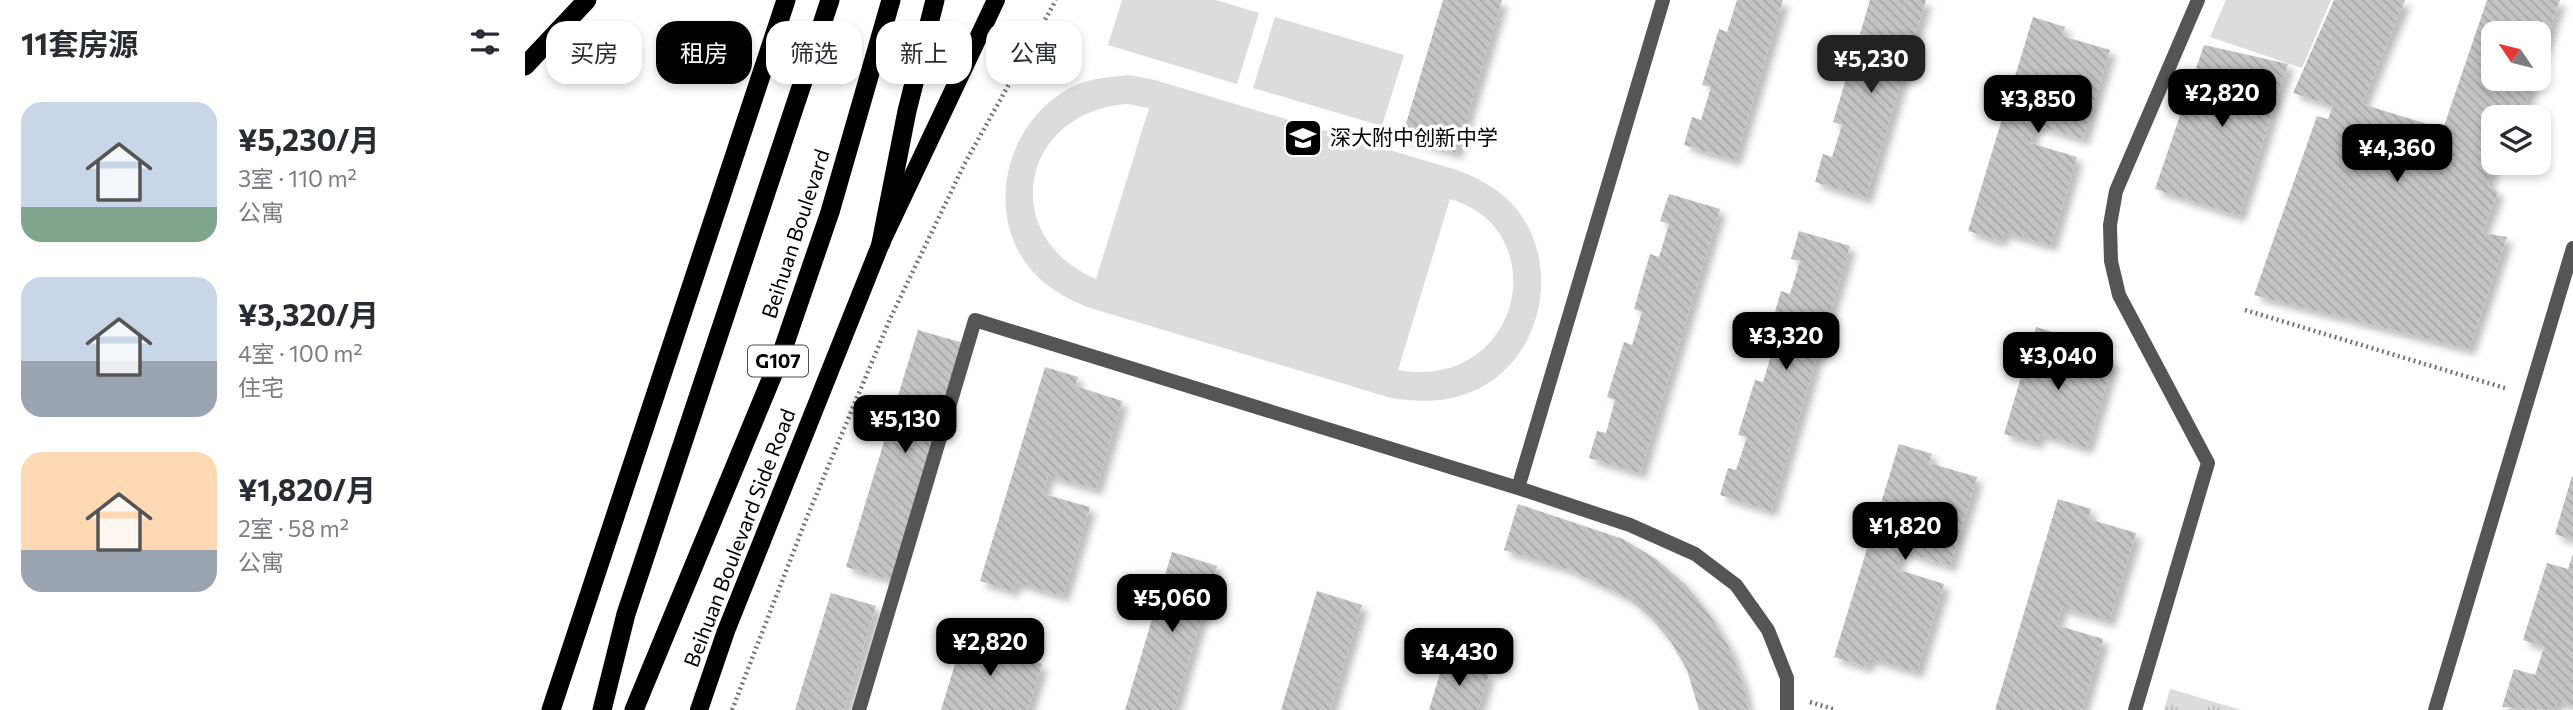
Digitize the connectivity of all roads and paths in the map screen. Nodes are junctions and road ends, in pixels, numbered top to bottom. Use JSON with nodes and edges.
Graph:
{"nodes":[{"id":1,"x":587,"y":0,"type":"edge"},
{"id":2,"x":786,"y":0,"type":"edge"},
{"id":3,"x":829,"y":0,"type":"edge"},
{"id":4,"x":891,"y":0,"type":"edge"},
{"id":5,"x":935,"y":0,"type":"edge"},
{"id":6,"x":996,"y":0,"type":"edge"},
{"id":7,"x":1056,"y":0,"type":"edge"},
{"id":8,"x":1663,"y":0,"type":"edge"},
{"id":9,"x":2198,"y":0,"type":"edge"},
{"id":10,"x":525,"y":66,"type":"edge"},
{"id":11,"x":881,"y":243,"type":"junction"},
{"id":12,"x":2573,"y":248,"type":"edge"},
{"id":13,"x":2245,"y":310,"type":"dead end"},
{"id":14,"x":2529,"y":396,"type":"junction"},
{"id":15,"x":1518,"y":488,"type":"junction"},
{"id":16,"x":551,"y":710,"type":"edge"},
{"id":17,"x":602,"y":710,"type":"edge"},
{"id":18,"x":634,"y":710,"type":"edge"},
{"id":19,"x":699,"y":710,"type":"edge"},
{"id":20,"x":732,"y":710,"type":"edge"},
{"id":21,"x":859,"y":710,"type":"edge"},
{"id":22,"x":1787,"y":710,"type":"edge"},
{"id":23,"x":2135,"y":710,"type":"edge"},
{"id":24,"x":2435,"y":710,"type":"edge"}],
"edges":[{"from":1,"to":10,"type":"highway"},
{"from":2,"to":16,"type":"highway"},
{"from":3,"to":17,"type":"highway"},
{"from":4,"to":18,"type":"highway","name":"Beihuan Boulevard","number":"G107"},
{"from":5,"to":11,"type":"highway"},
{"from":6,"to":11,"type":"main road","name":"Beihuan Boulevard Side Road"},
{"from":7,"to":20,"type":"path"},
{"from":8,"to":15,"type":"street"},
{"from":9,"to":23,"type":"street"},
{"from":11,"to":19,"type":"main road","name":"Beihuan Boulevard Side Road"},
{"from":12,"to":14,"type":"street"},
{"from":13,"to":14,"type":"path"},
{"from":14,"to":24,"type":"street"},
{"from":15,"to":21,"type":"street"},
{"from":15,"to":22,"type":"street"}]}
